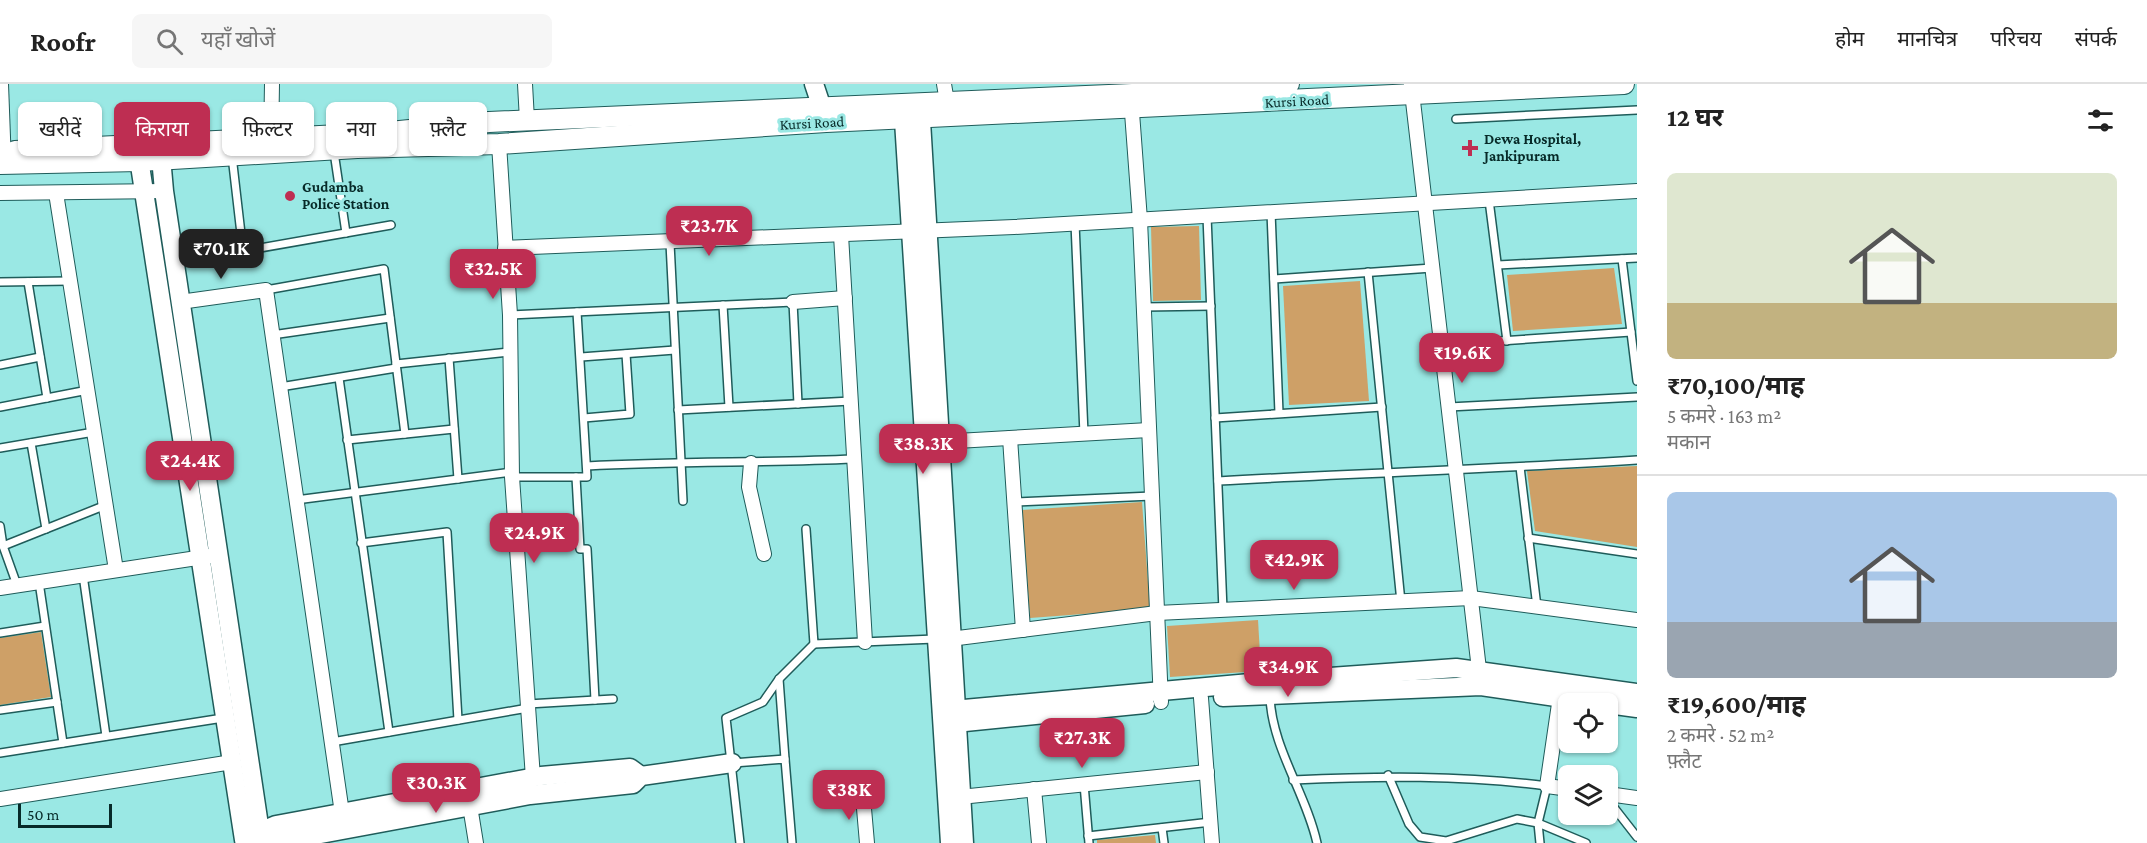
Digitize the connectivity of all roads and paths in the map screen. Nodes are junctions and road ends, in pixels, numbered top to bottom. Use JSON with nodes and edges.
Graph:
{"nodes":[{"id":1,"x":1,"y":84,"type":"edge"},
{"id":2,"x":272,"y":84,"type":"edge"},
{"id":3,"x":525,"y":84,"type":"edge"},
{"id":4,"x":814,"y":84,"type":"edge"},
{"id":5,"x":1289,"y":84,"type":"edge"},
{"id":6,"x":1624,"y":84,"type":"edge"},
{"id":7,"x":1262,"y":85,"type":"edge"},
{"id":8,"x":1173,"y":88,"type":"edge"},
{"id":9,"x":1073,"y":90,"type":"edge"},
{"id":10,"x":1411,"y":90,"type":"edge"},
{"id":11,"x":946,"y":93,"type":"edge"},
{"id":12,"x":1132,"y":101,"type":"junction"},
{"id":13,"x":271,"y":102,"type":"edge"},
{"id":14,"x":822,"y":108,"type":"junction"},
{"id":15,"x":1637,"y":110,"type":"edge"},
{"id":16,"x":912,"y":111,"type":"junction"},
{"id":17,"x":1456,"y":119,"type":"dead end"},
{"id":18,"x":527,"y":120,"type":"junction"},
{"id":19,"x":314,"y":142,"type":"edge"},
{"id":20,"x":499,"y":144,"type":"junction"},
{"id":21,"x":397,"y":147,"type":"edge"},
{"id":22,"x":114,"y":154,"type":"edge"},
{"id":23,"x":138,"y":156,"type":"edge"},
{"id":24,"x":161,"y":156,"type":"edge"},
{"id":25,"x":232,"y":156,"type":"edge"},
{"id":26,"x":334,"y":156,"type":"edge"},
{"id":27,"x":2,"y":157,"type":"edge"},
{"id":28,"x":164,"y":191,"type":"junction"},
{"id":29,"x":1637,"y":191,"type":"edge"},
{"id":30,"x":143,"y":192,"type":"junction"},
{"id":31,"x":0,"y":193,"type":"edge"},
{"id":32,"x":56,"y":193,"type":"junction"},
{"id":33,"x":1489,"y":200,"type":"junction"},
{"id":34,"x":1425,"y":203,"type":"junction"},
{"id":35,"x":1271,"y":212,"type":"junction"},
{"id":36,"x":1207,"y":216,"type":"junction"},
{"id":37,"x":1140,"y":219,"type":"junction"},
{"id":38,"x":1075,"y":223,"type":"junction"},
{"id":39,"x":391,"y":225,"type":"dead end"},
{"id":40,"x":919,"y":231,"type":"junction"},
{"id":41,"x":346,"y":233,"type":"junction"},
{"id":42,"x":841,"y":235,"type":"junction"},
{"id":43,"x":670,"y":243,"type":"junction"},
{"id":44,"x":505,"y":248,"type":"junction"},
{"id":45,"x":1637,"y":258,"type":"edge"},
{"id":46,"x":1622,"y":259,"type":"junction"},
{"id":47,"x":1498,"y":265,"type":"junction"},
{"id":48,"x":1432,"y":268,"type":"junction"},
{"id":49,"x":1368,"y":272,"type":"junction"},
{"id":50,"x":1274,"y":279,"type":"junction"},
{"id":51,"x":70,"y":280,"type":"junction"},
{"id":52,"x":0,"y":282,"type":"edge"},
{"id":53,"x":28,"y":282,"type":"junction"},
{"id":54,"x":266,"y":290,"type":"junction"},
{"id":55,"x":845,"y":297,"type":"junction"},
{"id":56,"x":180,"y":302,"type":"junction"},
{"id":57,"x":794,"y":302,"type":"junction"},
{"id":58,"x":723,"y":305,"type":"junction"},
{"id":59,"x":673,"y":306,"type":"junction"},
{"id":60,"x":1211,"y":306,"type":"junction"},
{"id":61,"x":1144,"y":307,"type":"junction"},
{"id":62,"x":577,"y":312,"type":"junction"},
{"id":63,"x":510,"y":315,"type":"junction"},
{"id":64,"x":390,"y":318,"type":"junction"},
{"id":65,"x":1631,"y":332,"type":"junction"},
{"id":66,"x":272,"y":335,"type":"junction"},
{"id":67,"x":1507,"y":341,"type":"junction"},
{"id":68,"x":1441,"y":345,"type":"junction"},
{"id":69,"x":675,"y":350,"type":"junction"},
{"id":70,"x":509,"y":352,"type":"junction"},
{"id":71,"x":626,"y":354,"type":"junction"},
{"id":72,"x":40,"y":357,"type":"junction"},
{"id":73,"x":580,"y":357,"type":"junction"},
{"id":74,"x":448,"y":358,"type":"junction"},
{"id":75,"x":0,"y":364,"type":"edge"},
{"id":76,"x":396,"y":366,"type":"junction"},
{"id":77,"x":339,"y":378,"type":"junction"},
{"id":78,"x":1637,"y":381,"type":"edge"},
{"id":79,"x":280,"y":387,"type":"junction"},
{"id":80,"x":88,"y":390,"type":"junction"},
{"id":81,"x":1637,"y":397,"type":"edge"},
{"id":82,"x":47,"y":398,"type":"junction"},
{"id":83,"x":851,"y":401,"type":"junction"},
{"id":84,"x":798,"y":404,"type":"junction"},
{"id":85,"x":0,"y":407,"type":"edge"},
{"id":86,"x":729,"y":407,"type":"junction"},
{"id":87,"x":1382,"y":407,"type":"junction"},
{"id":88,"x":1449,"y":407,"type":"junction"},
{"id":89,"x":678,"y":410,"type":"junction"},
{"id":90,"x":1279,"y":413,"type":"junction"},
{"id":91,"x":1215,"y":417,"type":"junction"},
{"id":92,"x":584,"y":418,"type":"junction"},
{"id":93,"x":454,"y":429,"type":"junction"},
{"id":94,"x":1149,"y":430,"type":"junction"},
{"id":95,"x":94,"y":432,"type":"junction"},
{"id":96,"x":405,"y":434,"type":"junction"},
{"id":97,"x":1084,"y":434,"type":"junction"},
{"id":98,"x":1010,"y":438,"type":"junction"},
{"id":99,"x":347,"y":440,"type":"junction"},
{"id":100,"x":939,"y":442,"type":"junction"},
{"id":101,"x":31,"y":443,"type":"junction"},
{"id":102,"x":0,"y":448,"type":"edge"},
{"id":103,"x":854,"y":459,"type":"junction"},
{"id":104,"x":1637,"y":460,"type":"edge"},
{"id":105,"x":681,"y":461,"type":"junction"},
{"id":106,"x":751,"y":463,"type":"junction"},
{"id":107,"x":587,"y":466,"type":"junction"},
{"id":108,"x":1520,"y":468,"type":"junction"},
{"id":109,"x":1387,"y":472,"type":"junction"},
{"id":110,"x":1456,"y":472,"type":"junction"},
{"id":111,"x":512,"y":474,"type":"junction"},
{"id":112,"x":576,"y":477,"type":"junction"},
{"id":113,"x":458,"y":479,"type":"junction"},
{"id":114,"x":1218,"y":481,"type":"junction"},
{"id":115,"x":354,"y":492,"type":"junction"},
{"id":116,"x":1152,"y":496,"type":"junction"},
{"id":117,"x":296,"y":500,"type":"junction"},
{"id":118,"x":683,"y":501,"type":"dead end"},
{"id":119,"x":1014,"y":502,"type":"junction"},
{"id":120,"x":106,"y":505,"type":"junction"},
{"id":121,"x":0,"y":526,"type":"edge"},
{"id":122,"x":46,"y":529,"type":"junction"},
{"id":123,"x":806,"y":529,"type":"dead end"},
{"id":124,"x":1528,"y":538,"type":"junction"},
{"id":125,"x":361,"y":543,"type":"junction"},
{"id":126,"x":3,"y":546,"type":"junction"},
{"id":127,"x":764,"y":554,"type":"dead end"},
{"id":128,"x":1637,"y":554,"type":"edge"},
{"id":129,"x":209,"y":556,"type":"junction"},
{"id":130,"x":116,"y":570,"type":"junction"},
{"id":131,"x":83,"y":575,"type":"junction"},
{"id":132,"x":39,"y":582,"type":"junction"},
{"id":133,"x":17,"y":585,"type":"junction"},
{"id":134,"x":0,"y":588,"type":"edge"},
{"id":135,"x":1471,"y":598,"type":"junction"},
{"id":136,"x":1401,"y":602,"type":"junction"},
{"id":137,"x":1536,"y":607,"type":"junction"},
{"id":138,"x":1223,"y":610,"type":"junction"},
{"id":139,"x":1157,"y":614,"type":"junction"},
{"id":140,"x":1637,"y":620,"type":"edge"},
{"id":141,"x":45,"y":626,"type":"junction"},
{"id":142,"x":1023,"y":630,"type":"junction"},
{"id":143,"x":0,"y":633,"type":"edge"},
{"id":144,"x":943,"y":639,"type":"junction"},
{"id":145,"x":865,"y":642,"type":"junction"},
{"id":146,"x":814,"y":644,"type":"junction"},
{"id":147,"x":779,"y":679,"type":"junction"},
{"id":148,"x":1480,"y":679,"type":"junction"},
{"id":149,"x":1637,"y":693,"type":"edge"},
{"id":150,"x":1270,"y":694,"type":"junction"},
{"id":151,"x":1161,"y":697,"type":"junction"},
{"id":152,"x":1558,"y":697,"type":"edge"},
{"id":153,"x":1200,"y":698,"type":"junction"},
{"id":154,"x":613,"y":699,"type":"dead end"},
{"id":155,"x":595,"y":700,"type":"junction"},
{"id":156,"x":57,"y":702,"type":"junction"},
{"id":157,"x":528,"y":706,"type":"junction"},
{"id":158,"x":1618,"y":706,"type":"edge"},
{"id":159,"x":1637,"y":708,"type":"edge"},
{"id":160,"x":0,"y":710,"type":"edge"},
{"id":161,"x":1558,"y":711,"type":"edge"},
{"id":162,"x":948,"y":717,"type":"junction"},
{"id":163,"x":225,"y":718,"type":"junction"},
{"id":164,"x":458,"y":720,"type":"junction"},
{"id":165,"x":389,"y":732,"type":"junction"},
{"id":166,"x":106,"y":736,"type":"junction"},
{"id":167,"x":332,"y":742,"type":"junction"},
{"id":168,"x":63,"y":743,"type":"junction"},
{"id":169,"x":0,"y":753,"type":"edge"},
{"id":170,"x":785,"y":759,"type":"junction"},
{"id":171,"x":232,"y":762,"type":"junction"},
{"id":172,"x":732,"y":763,"type":"junction"},
{"id":173,"x":1207,"y":772,"type":"junction"},
{"id":174,"x":1388,"y":775,"type":"junction"},
{"id":175,"x":641,"y":776,"type":"junction"},
{"id":176,"x":533,"y":778,"type":"junction"},
{"id":177,"x":1293,"y":780,"type":"junction"},
{"id":178,"x":1084,"y":784,"type":"junction"},
{"id":179,"x":1547,"y":786,"type":"junction"},
{"id":180,"x":1558,"y":788,"type":"edge"},
{"id":181,"x":1034,"y":789,"type":"junction"},
{"id":182,"x":1618,"y":795,"type":"edge"},
{"id":183,"x":863,"y":797,"type":"dead end"},
{"id":184,"x":960,"y":797,"type":"junction"},
{"id":185,"x":1637,"y":798,"type":"edge"},
{"id":186,"x":0,"y":799,"type":"edge"},
{"id":187,"x":470,"y":806,"type":"junction"},
{"id":188,"x":342,"y":813,"type":"junction"},
{"id":189,"x":1618,"y":813,"type":"edge"},
{"id":190,"x":1211,"y":822,"type":"junction"},
{"id":191,"x":1538,"y":823,"type":"junction"},
{"id":192,"x":1162,"y":828,"type":"junction"},
{"id":193,"x":1637,"y":837,"type":"edge"},
{"id":194,"x":1089,"y":839,"type":"edge"},
{"id":195,"x":252,"y":841,"type":"edge"},
{"id":196,"x":1446,"y":842,"type":"edge"},
{"id":197,"x":476,"y":843,"type":"edge"},
{"id":198,"x":740,"y":843,"type":"edge"},
{"id":199,"x":792,"y":843,"type":"edge"},
{"id":200,"x":867,"y":843,"type":"edge"},
{"id":201,"x":950,"y":843,"type":"edge"},
{"id":202,"x":964,"y":843,"type":"edge"},
{"id":203,"x":1039,"y":843,"type":"edge"},
{"id":204,"x":1164,"y":843,"type":"edge"},
{"id":205,"x":1212,"y":843,"type":"edge"},
{"id":206,"x":1317,"y":843,"type":"edge"},
{"id":207,"x":1540,"y":843,"type":"edge"},
{"id":208,"x":1586,"y":843,"type":"edge"}],
"edges":[{"from":1,"to":27,"type":"street"},
{"from":2,"to":13,"type":"street"},
{"from":3,"to":18,"type":"street"},
{"from":4,"to":14,"type":"street"},
{"from":5,"to":7,"type":"main road","name":"Kursi Road"},
{"from":6,"to":10,"type":"main road","name":"Kursi Road"},
{"from":7,"to":8,"type":"main road","name":"Kursi Road"},
{"from":8,"to":12,"type":"main road","name":"Kursi Road"},
{"from":9,"to":11,"type":"main road","name":"Kursi Road"},
{"from":9,"to":12,"type":"main road","name":"Kursi Road"},
{"from":10,"to":12,"type":"main road","name":"Kursi Road"},
{"from":10,"to":34,"type":"street"},
{"from":11,"to":16,"type":"main road","name":"Kursi Road"},
{"from":12,"to":16,"type":"main road","name":"Kursi Road"},
{"from":12,"to":37,"type":"street"},
{"from":14,"to":16,"type":"main road","name":"Kursi Road"},
{"from":14,"to":18,"type":"main road","name":"Kursi Road"},
{"from":15,"to":17,"type":"lane"},
{"from":16,"to":20,"type":"main road","name":"Kursi Road"},
{"from":16,"to":40,"type":"street"},
{"from":18,"to":19,"type":"main road","name":"Kursi Road"},
{"from":20,"to":21,"type":"main road","name":"Kursi Road"},
{"from":20,"to":44,"type":"street"},
{"from":22,"to":27,"type":"main road","name":"Kursi Road"},
{"from":23,"to":30,"type":"street"},
{"from":24,"to":28,"type":"street"},
{"from":25,"to":41,"type":"lane"},
{"from":26,"to":41,"type":"lane"},
{"from":28,"to":30,"type":"street"},
{"from":28,"to":56,"type":"street"},
{"from":29,"to":33,"type":"street"},
{"from":30,"to":32,"type":"street"},
{"from":30,"to":129,"type":"street"},
{"from":31,"to":32,"type":"street"},
{"from":32,"to":51,"type":"street"},
{"from":33,"to":34,"type":"street"},
{"from":33,"to":47,"type":"lane"},
{"from":34,"to":35,"type":"street"},
{"from":34,"to":48,"type":"street"},
{"from":35,"to":36,"type":"street"},
{"from":35,"to":50,"type":"lane"},
{"from":36,"to":37,"type":"street"},
{"from":36,"to":60,"type":"lane"},
{"from":37,"to":38,"type":"street"},
{"from":37,"to":61,"type":"street"},
{"from":38,"to":40,"type":"street"},
{"from":38,"to":97,"type":"lane"},
{"from":39,"to":41,"type":"lane"},
{"from":40,"to":42,"type":"street"},
{"from":40,"to":100,"type":"street"},
{"from":40,"to":144,"type":"street"},
{"from":42,"to":43,"type":"street"},
{"from":42,"to":55,"type":"street"},
{"from":43,"to":44,"type":"street"},
{"from":43,"to":59,"type":"lane"},
{"from":44,"to":63,"type":"street"},
{"from":45,"to":46,"type":"lane"},
{"from":46,"to":47,"type":"lane"},
{"from":46,"to":65,"type":"lane"},
{"from":47,"to":67,"type":"lane"},
{"from":48,"to":49,"type":"lane"},
{"from":48,"to":68,"type":"street"},
{"from":49,"to":50,"type":"lane"},
{"from":49,"to":87,"type":"lane"},
{"from":50,"to":90,"type":"lane"},
{"from":51,"to":53,"type":"lane"},
{"from":51,"to":80,"type":"street"},
{"from":52,"to":53,"type":"lane"},
{"from":53,"to":72,"type":"lane"},
{"from":54,"to":56,"type":"street"},
{"from":54,"to":64,"type":"lane"},
{"from":54,"to":66,"type":"street"},
{"from":55,"to":57,"type":"street"},
{"from":55,"to":83,"type":"street"},
{"from":56,"to":129,"type":"street"},
{"from":57,"to":58,"type":"lane"},
{"from":57,"to":84,"type":"lane"},
{"from":58,"to":59,"type":"lane"},
{"from":58,"to":86,"type":"lane"},
{"from":59,"to":62,"type":"lane"},
{"from":59,"to":69,"type":"lane"},
{"from":60,"to":61,"type":"lane"},
{"from":60,"to":91,"type":"lane"},
{"from":61,"to":94,"type":"street"},
{"from":62,"to":63,"type":"lane"},
{"from":62,"to":73,"type":"lane"},
{"from":63,"to":70,"type":"street"},
{"from":64,"to":66,"type":"lane"},
{"from":64,"to":76,"type":"lane"},
{"from":65,"to":67,"type":"lane"},
{"from":65,"to":78,"type":"lane"},
{"from":66,"to":79,"type":"street"},
{"from":67,"to":68,"type":"lane"},
{"from":68,"to":88,"type":"street"},
{"from":69,"to":71,"type":"lane"},
{"from":69,"to":89,"type":"lane"},
{"from":70,"to":74,"type":"lane"},
{"from":70,"to":111,"type":"street"},
{"from":71,"to":73,"type":"lane"},
{"from":71,"to":92,"type":"lane"},
{"from":72,"to":75,"type":"lane"},
{"from":72,"to":82,"type":"lane"},
{"from":73,"to":92,"type":"lane"},
{"from":74,"to":76,"type":"lane"},
{"from":74,"to":93,"type":"lane"},
{"from":76,"to":77,"type":"lane"},
{"from":76,"to":96,"type":"lane"},
{"from":77,"to":79,"type":"lane"},
{"from":77,"to":99,"type":"lane"},
{"from":79,"to":117,"type":"street"},
{"from":80,"to":82,"type":"lane"},
{"from":80,"to":95,"type":"street"},
{"from":81,"to":88,"type":"lane"},
{"from":82,"to":85,"type":"lane"},
{"from":83,"to":84,"type":"lane"},
{"from":83,"to":103,"type":"street"},
{"from":84,"to":86,"type":"lane"},
{"from":86,"to":89,"type":"lane"},
{"from":87,"to":90,"type":"lane"},
{"from":87,"to":109,"type":"lane"},
{"from":88,"to":110,"type":"street"},
{"from":89,"to":105,"type":"lane"},
{"from":90,"to":91,"type":"lane"},
{"from":91,"to":114,"type":"lane"},
{"from":92,"to":107,"type":"lane"},
{"from":93,"to":96,"type":"lane"},
{"from":93,"to":113,"type":"lane"},
{"from":94,"to":97,"type":"street"},
{"from":94,"to":116,"type":"street"},
{"from":95,"to":101,"type":"lane"},
{"from":95,"to":120,"type":"street"},
{"from":96,"to":99,"type":"lane"},
{"from":97,"to":98,"type":"street"},
{"from":98,"to":100,"type":"street"},
{"from":98,"to":119,"type":"street"},
{"from":99,"to":115,"type":"lane"},
{"from":100,"to":144,"type":"street"},
{"from":101,"to":102,"type":"lane"},
{"from":101,"to":122,"type":"lane"},
{"from":103,"to":106,"type":"lane"},
{"from":103,"to":145,"type":"street"},
{"from":104,"to":108,"type":"lane"},
{"from":105,"to":106,"type":"lane"},
{"from":105,"to":107,"type":"lane"},
{"from":105,"to":118,"type":"lane"},
{"from":106,"to":127,"type":"street"},
{"from":107,"to":112,"type":"lane"},
{"from":108,"to":110,"type":"lane"},
{"from":108,"to":124,"type":"lane"},
{"from":109,"to":110,"type":"lane"},
{"from":109,"to":114,"type":"lane"},
{"from":109,"to":136,"type":"lane"},
{"from":110,"to":135,"type":"street"},
{"from":111,"to":112,"type":"lane"},
{"from":111,"to":113,"type":"lane"},
{"from":111,"to":157,"type":"street"},
{"from":112,"to":155,"type":"lane"},
{"from":113,"to":115,"type":"lane"},
{"from":114,"to":138,"type":"lane"},
{"from":115,"to":117,"type":"lane"},
{"from":115,"to":125,"type":"lane"},
{"from":116,"to":119,"type":"lane"},
{"from":116,"to":139,"type":"street"},
{"from":117,"to":167,"type":"street"},
{"from":119,"to":142,"type":"street"},
{"from":120,"to":122,"type":"lane"},
{"from":120,"to":130,"type":"street"},
{"from":121,"to":126,"type":"lane"},
{"from":122,"to":126,"type":"lane"},
{"from":123,"to":146,"type":"lane"},
{"from":124,"to":128,"type":"lane"},
{"from":124,"to":137,"type":"lane"},
{"from":125,"to":164,"type":"lane"},
{"from":125,"to":165,"type":"lane"},
{"from":126,"to":133,"type":"lane"},
{"from":129,"to":130,"type":"street"},
{"from":129,"to":163,"type":"street"},
{"from":129,"to":195,"type":"street"},
{"from":130,"to":131,"type":"street"},
{"from":131,"to":132,"type":"street"},
{"from":131,"to":166,"type":"lane"},
{"from":132,"to":133,"type":"street"},
{"from":132,"to":141,"type":"lane"},
{"from":133,"to":134,"type":"street"},
{"from":135,"to":136,"type":"street"},
{"from":135,"to":137,"type":"street"},
{"from":135,"to":148,"type":"street"},
{"from":136,"to":138,"type":"street"},
{"from":137,"to":140,"type":"street"},
{"from":138,"to":139,"type":"street"},
{"from":139,"to":142,"type":"street"},
{"from":139,"to":151,"type":"street"},
{"from":141,"to":143,"type":"lane"},
{"from":141,"to":156,"type":"lane"},
{"from":142,"to":144,"type":"street"},
{"from":144,"to":145,"type":"lane"},
{"from":144,"to":162,"type":"street"},
{"from":145,"to":146,"type":"lane"},
{"from":146,"to":147,"type":"lane"},
{"from":147,"to":170,"type":"lane"},
{"from":147,"to":172,"type":"lane"},
{"from":148,"to":149,"type":"street"},
{"from":148,"to":150,"type":"street"},
{"from":148,"to":151,"type":"street"},
{"from":148,"to":152,"type":"street"},
{"from":150,"to":153,"type":"street"},
{"from":150,"to":177,"type":"lane"},
{"from":151,"to":153,"type":"street"},
{"from":151,"to":162,"type":"street"},
{"from":153,"to":173,"type":"street"},
{"from":154,"to":155,"type":"lane"},
{"from":155,"to":157,"type":"lane"},
{"from":156,"to":160,"type":"lane"},
{"from":156,"to":168,"type":"lane"},
{"from":157,"to":164,"type":"lane"},
{"from":157,"to":176,"type":"street"},
{"from":158,"to":159,"type":"street"},
{"from":161,"to":179,"type":"street"},
{"from":162,"to":184,"type":"street"},
{"from":162,"to":201,"type":"street"},
{"from":163,"to":166,"type":"lane"},
{"from":163,"to":171,"type":"street"},
{"from":164,"to":165,"type":"lane"},
{"from":165,"to":167,"type":"lane"},
{"from":166,"to":168,"type":"lane"},
{"from":167,"to":188,"type":"street"},
{"from":168,"to":169,"type":"lane"},
{"from":170,"to":172,"type":"lane"},
{"from":170,"to":199,"type":"lane"},
{"from":171,"to":186,"type":"street"},
{"from":171,"to":195,"type":"street"},
{"from":172,"to":175,"type":"street"},
{"from":172,"to":198,"type":"lane"},
{"from":173,"to":178,"type":"street"},
{"from":173,"to":190,"type":"street"},
{"from":174,"to":177,"type":"lane"},
{"from":174,"to":179,"type":"lane"},
{"from":174,"to":196,"type":"lane"},
{"from":175,"to":176,"type":"street"},
{"from":175,"to":187,"type":"street"},
{"from":176,"to":188,"type":"street"},
{"from":177,"to":206,"type":"lane"},
{"from":178,"to":181,"type":"street"},
{"from":178,"to":194,"type":"lane"},
{"from":179,"to":180,"type":"street"},
{"from":179,"to":191,"type":"lane"},
{"from":181,"to":184,"type":"street"},
{"from":181,"to":203,"type":"street"},
{"from":182,"to":185,"type":"street"},
{"from":183,"to":200,"type":"street"},
{"from":184,"to":202,"type":"street"},
{"from":187,"to":195,"type":"street"},
{"from":187,"to":197,"type":"street"},
{"from":188,"to":195,"type":"street"},
{"from":189,"to":193,"type":"lane"},
{"from":190,"to":192,"type":"lane"},
{"from":190,"to":205,"type":"street"},
{"from":191,"to":196,"type":"lane"},
{"from":191,"to":207,"type":"lane"},
{"from":191,"to":208,"type":"lane"},
{"from":192,"to":194,"type":"lane"},
{"from":192,"to":204,"type":"lane"}]}
